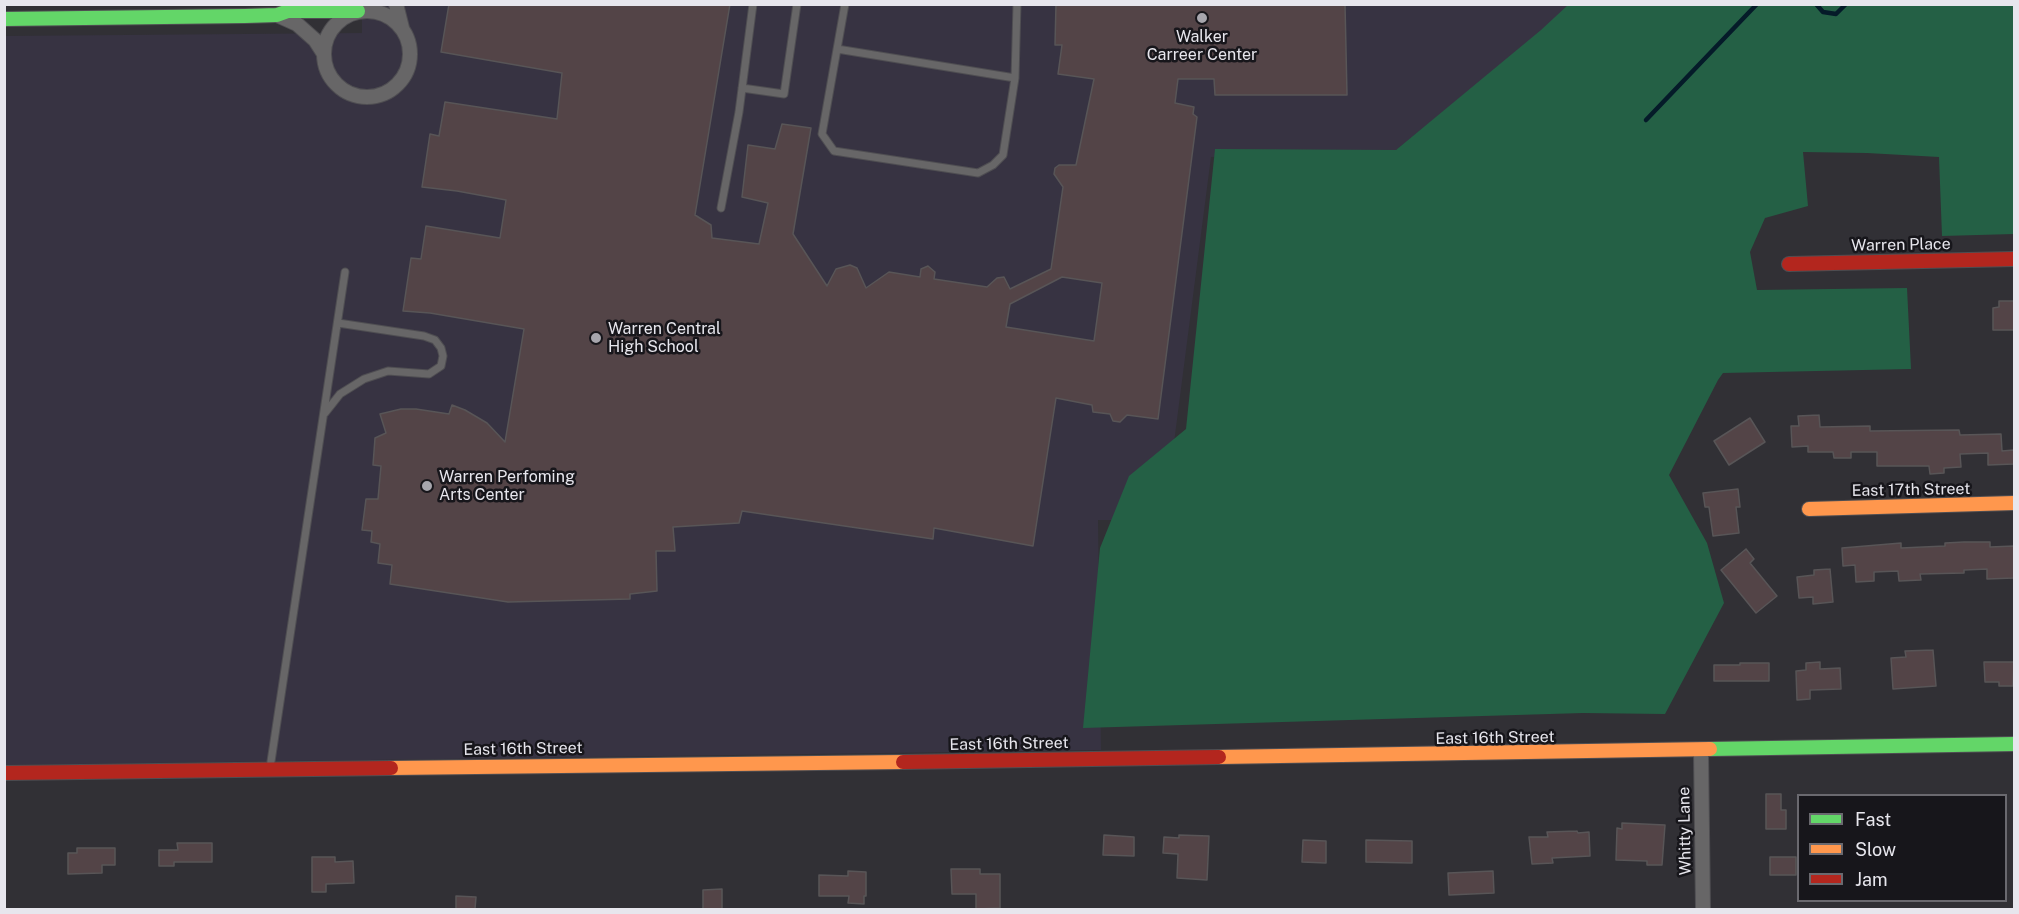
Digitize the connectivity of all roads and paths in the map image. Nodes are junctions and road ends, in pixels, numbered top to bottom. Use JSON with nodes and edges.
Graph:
{"nodes":[{"id":1,"x":396,"y":4,"type":"edge"},
{"id":2,"x":753,"y":4,"type":"edge"},
{"id":3,"x":797,"y":4,"type":"edge"},
{"id":4,"x":845,"y":4,"type":"edge"},
{"id":5,"x":1017,"y":4,"type":"edge"},
{"id":6,"x":367,"y":9,"type":"edge"},
{"id":7,"x":277,"y":15,"type":"junction"},
{"id":8,"x":4,"y":19,"type":"edge"},
{"id":9,"x":403,"y":30,"type":"junction"},
{"id":10,"x":837,"y":49,"type":"junction"},
{"id":11,"x":324,"y":54,"type":"junction"},
{"id":12,"x":1015,"y":78,"type":"junction"},
{"id":13,"x":742,"y":88,"type":"junction"},
{"id":14,"x":721,"y":208,"type":"dead end"},
{"id":15,"x":2014,"y":259,"type":"edge"},
{"id":16,"x":1789,"y":264,"type":"dead end"},
{"id":17,"x":345,"y":272,"type":"dead end"},
{"id":18,"x":338,"y":323,"type":"junction"},
{"id":19,"x":324,"y":415,"type":"junction"},
{"id":20,"x":2014,"y":503,"type":"edge"},
{"id":21,"x":1809,"y":509,"type":"dead end"},
{"id":22,"x":2014,"y":744,"type":"edge"},
{"id":23,"x":1701,"y":751,"type":"junction"},
{"id":24,"x":270,"y":768,"type":"junction"},
{"id":25,"x":4,"y":773,"type":"edge"},
{"id":26,"x":1703,"y":909,"type":"edge"}],
"edges":[{"from":1,"to":9,"type":"street"},
{"from":2,"to":13,"type":"lane"},
{"from":3,"to":13,"type":"lane"},
{"from":4,"to":10,"type":"lane"},
{"from":5,"to":12,"type":"lane"},
{"from":6,"to":7,"type":"street"},
{"from":6,"to":9,"type":"street"},
{"from":6,"to":11,"type":"street"},
{"from":7,"to":8,"type":"street"},
{"from":7,"to":11,"type":"street"},
{"from":9,"to":11,"type":"street"},
{"from":10,"to":12,"type":"lane"},
{"from":10,"to":12,"type":"lane"},
{"from":13,"to":14,"type":"lane"},
{"from":15,"to":16,"type":"street","name":"Warren Place"},
{"from":17,"to":18,"type":"lane"},
{"from":18,"to":19,"type":"lane"},
{"from":18,"to":19,"type":"lane"},
{"from":19,"to":24,"type":"lane"},
{"from":20,"to":21,"type":"street","name":"East 17th Street"},
{"from":22,"to":23,"type":"street","name":"East 16th Street"},
{"from":23,"to":24,"type":"street","name":"East 16th Street"},
{"from":23,"to":26,"type":"street","name":"Whitty Lane"},
{"from":24,"to":25,"type":"street","name":"East 16th Street"}]}
